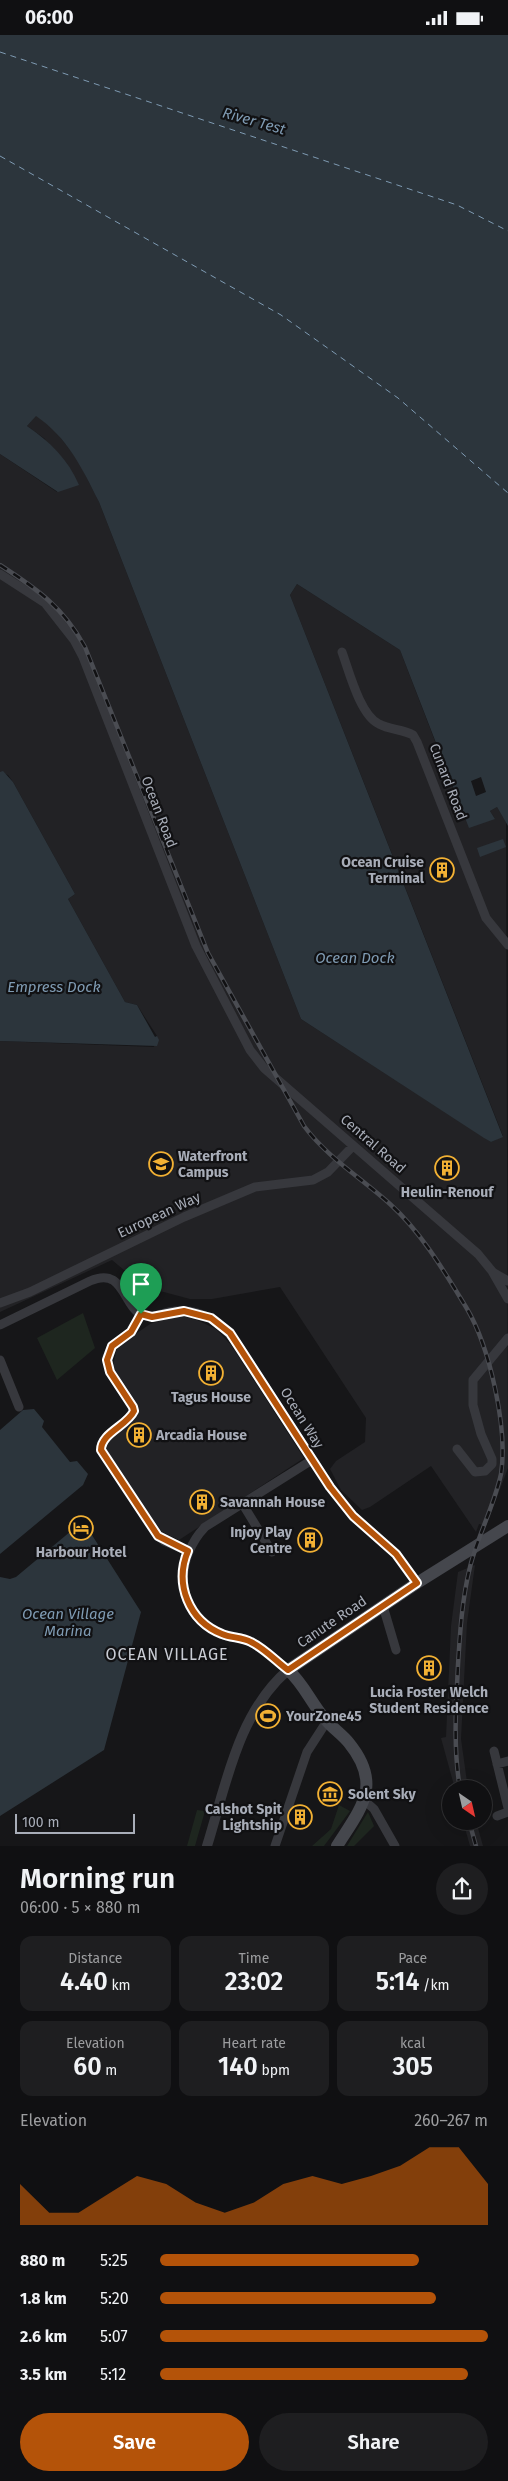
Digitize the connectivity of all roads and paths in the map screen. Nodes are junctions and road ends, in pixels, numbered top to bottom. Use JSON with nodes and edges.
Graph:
{"nodes":[{"id":1,"x":0,"y":574,"type":"edge"},
{"id":2,"x":342,"y":651,"type":"dead end"},
{"id":3,"x":508,"y":945,"type":"edge"},
{"id":4,"x":242,"y":1034,"type":"joint"},
{"id":5,"x":354,"y":1146,"type":"junction"},
{"id":6,"x":492,"y":1271,"type":"junction"},
{"id":7,"x":508,"y":1281,"type":"edge"},
{"id":8,"x":508,"y":1299,"type":"edge"},
{"id":9,"x":0,"y":1303,"type":"edge"},
{"id":10,"x":141,"y":1314,"type":"junction"},
{"id":11,"x":0,"y":1325,"type":"edge"},
{"id":12,"x":508,"y":1338,"type":"edge"},
{"id":13,"x":0,"y":1360,"type":"edge"},
{"id":14,"x":19,"y":1407,"type":"dead end"},
{"id":15,"x":457,"y":1449,"type":"dead end"},
{"id":16,"x":312,"y":1460,"type":"junction"},
{"id":17,"x":242,"y":1503,"type":"junction"},
{"id":18,"x":508,"y":1526,"type":"edge"},
{"id":19,"x":188,"y":1551,"type":"junction"},
{"id":20,"x":272,"y":1552,"type":"dead end"},
{"id":21,"x":417,"y":1583,"type":"junction"},
{"id":22,"x":383,"y":1606,"type":"junction"},
{"id":23,"x":396,"y":1650,"type":"dead end"},
{"id":24,"x":288,"y":1670,"type":"junction"},
{"id":25,"x":327,"y":1721,"type":"junction"},
{"id":26,"x":494,"y":1751,"type":"dead end"},
{"id":27,"x":508,"y":1761,"type":"edge"},
{"id":28,"x":497,"y":1764,"type":"junction"},
{"id":29,"x":507,"y":1797,"type":"edge"},
{"id":30,"x":365,"y":1801,"type":"junction"},
{"id":31,"x":508,"y":1808,"type":"edge"},
{"id":32,"x":508,"y":1813,"type":"edge"},
{"id":33,"x":497,"y":1815,"type":"dead end"},
{"id":34,"x":207,"y":1846,"type":"edge"},
{"id":35,"x":275,"y":1846,"type":"edge"},
{"id":36,"x":337,"y":1846,"type":"edge"},
{"id":37,"x":395,"y":1846,"type":"edge"}],
"edges":[{"from":1,"to":4,"type":"street","name":"Ocean Road"},
{"from":2,"to":3,"type":"street","name":"Cunard Road"},
{"from":4,"to":5,"type":"street","name":"Central Road"},
{"from":5,"to":6,"type":"street","name":"Central Road"},
{"from":5,"to":9,"type":"street","name":"European Way"},
{"from":6,"to":7,"type":"street","name":"Central Road"},
{"from":6,"to":8,"type":"street","name":"Central Road"},
{"from":10,"to":11,"type":"street"},
{"from":10,"to":16,"type":"street","name":"Ocean Way"},
{"from":10,"to":19,"type":"street"},
{"from":12,"to":15,"type":"street"},
{"from":13,"to":14,"type":"street"},
{"from":16,"to":17,"type":"street","name":"Ocean Way"},
{"from":16,"to":21,"type":"street"},
{"from":17,"to":19,"type":"street","name":"Ocean Way"},
{"from":17,"to":20,"type":"street"},
{"from":18,"to":21,"type":"main road","name":"Canute Road"},
{"from":19,"to":24,"type":"street","name":"Ocean Way"},
{"from":21,"to":22,"type":"main road","name":"Canute Road"},
{"from":22,"to":23,"type":"street"},
{"from":22,"to":24,"type":"main road","name":"Canute Road"},
{"from":24,"to":25,"type":"main road"},
{"from":24,"to":34,"type":"street","name":"Canute Road"},
{"from":25,"to":30,"type":"main road"},
{"from":25,"to":35,"type":"street"},
{"from":26,"to":28,"type":"street"},
{"from":27,"to":28,"type":"street"},
{"from":28,"to":29,"type":"street"},
{"from":29,"to":31,"type":"street"},
{"from":30,"to":36,"type":"main road"},
{"from":30,"to":37,"type":"street"},
{"from":32,"to":33,"type":"street"}]}
